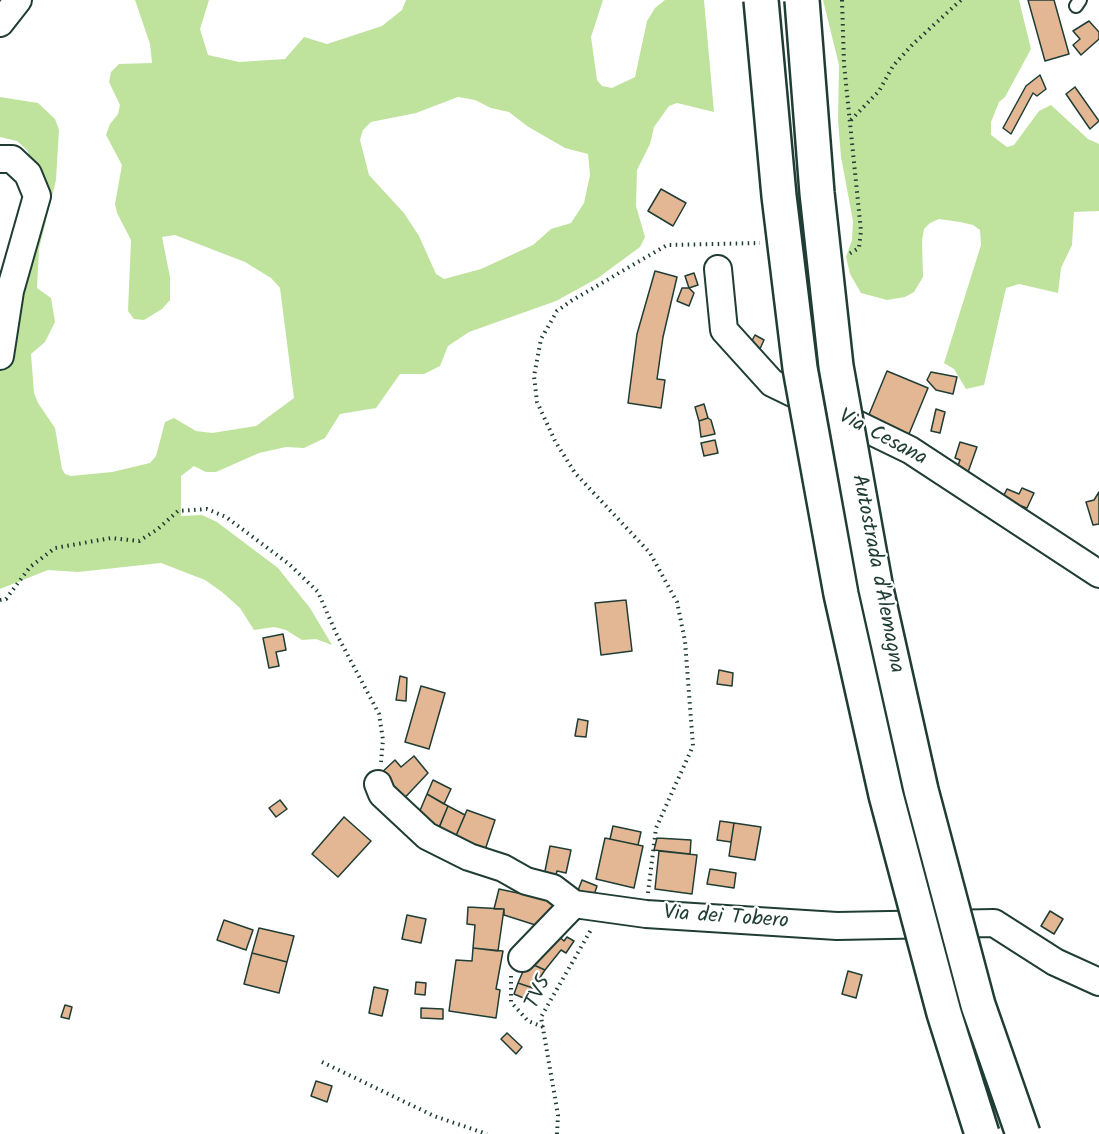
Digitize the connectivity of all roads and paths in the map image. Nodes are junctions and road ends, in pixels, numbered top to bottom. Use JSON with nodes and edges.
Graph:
{"nodes":[{"id":1,"x":18,"y":0,"type":"edge"},
{"id":2,"x":761,"y":0,"type":"edge"},
{"id":3,"x":802,"y":0,"type":"edge"},
{"id":4,"x":842,"y":0,"type":"edge"},
{"id":5,"x":962,"y":0,"type":"edge"},
{"id":6,"x":0,"y":23,"type":"edge"},
{"id":7,"x":850,"y":120,"type":"junction"},
{"id":8,"x":0,"y":159,"type":"edge"},
{"id":9,"x":766,"y":242,"type":"dead end"},
{"id":10,"x":846,"y":256,"type":"dead end"},
{"id":11,"x":718,"y":269,"type":"dead end"},
{"id":12,"x":0,"y":356,"type":"edge"},
{"id":13,"x":1099,"y":574,"type":"edge"},
{"id":14,"x":0,"y":600,"type":"edge"},
{"id":15,"x":378,"y":784,"type":"joint"},
{"id":16,"x":574,"y":904,"type":"junction"},
{"id":17,"x":646,"y":914,"type":"junction"},
{"id":18,"x":596,"y":921,"type":"dead end"},
{"id":19,"x":522,"y":958,"type":"joint"},
{"id":20,"x":1099,"y":982,"type":"edge"},
{"id":21,"x":543,"y":1028,"type":"junction"},
{"id":22,"x":322,"y":1062,"type":"dead end"},
{"id":23,"x":487,"y":1134,"type":"edge"},
{"id":24,"x":557,"y":1134,"type":"edge"},
{"id":25,"x":982,"y":1134,"type":"edge"},
{"id":26,"x":1023,"y":1134,"type":"edge"}],
"edges":[{"from":1,"to":6,"type":"street"},
{"from":2,"to":25,"type":"highway","name":"Autostrada d'Alemagna","bridge":true},
{"from":3,"to":26,"type":"highway","name":"Autostrada d'Alemagna","bridge":true},
{"from":4,"to":7,"type":"path"},
{"from":5,"to":7,"type":"path"},
{"from":7,"to":10,"type":"path"},
{"from":8,"to":12,"type":"street"},
{"from":9,"to":17,"type":"path"},
{"from":11,"to":13,"type":"street","name":"Via Cesana"},
{"from":14,"to":15,"type":"path"},
{"from":15,"to":16,"type":"street","name":"Via dei Tobero"},
{"from":16,"to":17,"type":"street","name":"Via dei Tobero"},
{"from":16,"to":19,"type":"street"},
{"from":17,"to":20,"type":"street","name":"Via dei Tobero"},
{"from":18,"to":21,"type":"path","name":"TV5"},
{"from":19,"to":21,"type":"path"},
{"from":21,"to":24,"type":"path","name":"TV5"},
{"from":22,"to":23,"type":"path"}]}
